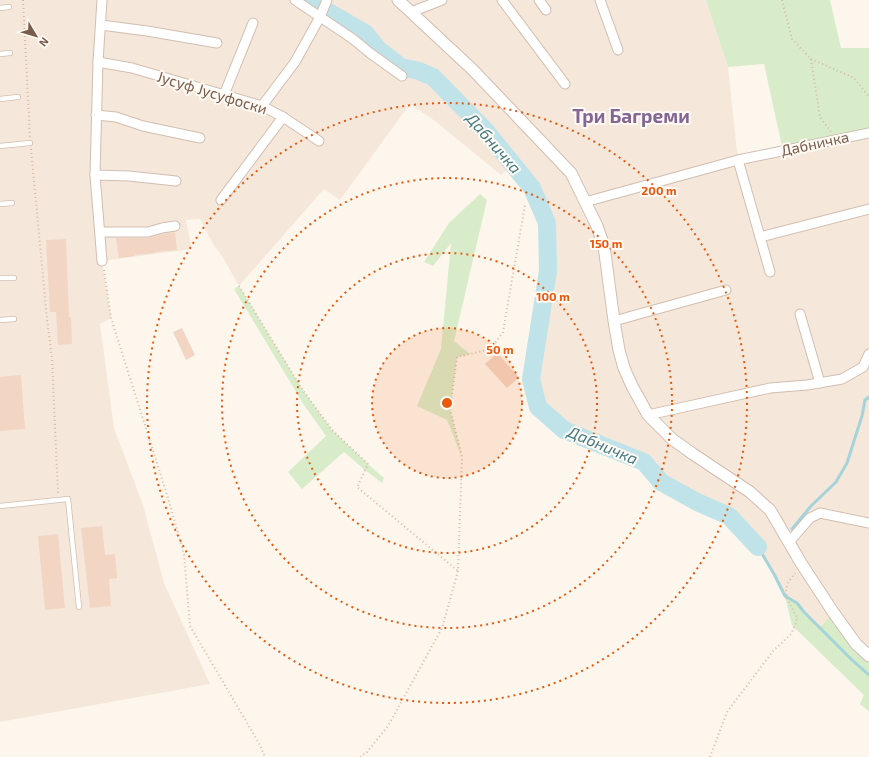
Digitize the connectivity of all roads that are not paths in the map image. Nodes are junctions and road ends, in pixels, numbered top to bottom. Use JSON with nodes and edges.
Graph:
{"nodes":[{"id":1,"x":102,"y":0,"type":"edge"},
{"id":2,"x":295,"y":0,"type":"edge"},
{"id":3,"x":327,"y":0,"type":"edge"},
{"id":4,"x":398,"y":0,"type":"edge"},
{"id":5,"x":442,"y":0,"type":"edge"},
{"id":6,"x":502,"y":0,"type":"edge"},
{"id":7,"x":539,"y":0,"type":"edge"},
{"id":8,"x":600,"y":0,"type":"edge"},
{"id":9,"x":9,"y":7,"type":"dead end"},
{"id":10,"x":0,"y":8,"type":"edge"},
{"id":11,"x":546,"y":10,"type":"dead end"},
{"id":12,"x":411,"y":12,"type":"junction"},
{"id":13,"x":320,"y":17,"type":"junction"},
{"id":14,"x":252,"y":22,"type":"dead end"},
{"id":15,"x":101,"y":25,"type":"junction"},
{"id":16,"x":217,"y":43,"type":"dead end"},
{"id":17,"x":618,"y":50,"type":"dead end"},
{"id":18,"x":10,"y":53,"type":"dead end"},
{"id":19,"x":0,"y":54,"type":"edge"},
{"id":20,"x":98,"y":62,"type":"junction"},
{"id":21,"x":402,"y":76,"type":"dead end"},
{"id":22,"x":565,"y":84,"type":"dead end"},
{"id":23,"x":224,"y":95,"type":"junction"},
{"id":24,"x":18,"y":97,"type":"dead end"},
{"id":25,"x":0,"y":99,"type":"edge"},
{"id":26,"x":262,"y":106,"type":"junction"},
{"id":27,"x":96,"y":115,"type":"junction"},
{"id":28,"x":283,"y":117,"type":"junction"},
{"id":29,"x":869,"y":133,"type":"edge"},
{"id":30,"x":200,"y":138,"type":"dead end"},
{"id":31,"x":319,"y":141,"type":"dead end"},
{"id":32,"x":30,"y":143,"type":"road end"},
{"id":33,"x":0,"y":146,"type":"edge"},
{"id":34,"x":738,"y":160,"type":"junction"},
{"id":35,"x":95,"y":175,"type":"junction"},
{"id":36,"x":176,"y":181,"type":"dead end"},
{"id":37,"x":221,"y":200,"type":"dead end"},
{"id":38,"x":585,"y":202,"type":"junction"},
{"id":39,"x":0,"y":204,"type":"edge"},
{"id":40,"x":12,"y":204,"type":"dead end"},
{"id":41,"x":869,"y":210,"type":"edge"},
{"id":42,"x":175,"y":226,"type":"dead end"},
{"id":43,"x":100,"y":232,"type":"junction"},
{"id":44,"x":760,"y":237,"type":"junction"},
{"id":45,"x":102,"y":261,"type":"road end"},
{"id":46,"x":770,"y":272,"type":"dead end"},
{"id":47,"x":0,"y":278,"type":"edge"},
{"id":48,"x":14,"y":278,"type":"dead end"},
{"id":49,"x":726,"y":290,"type":"dead end"},
{"id":50,"x":800,"y":314,"type":"dead end"},
{"id":51,"x":14,"y":318,"type":"dead end"},
{"id":52,"x":0,"y":320,"type":"edge"},
{"id":53,"x":614,"y":321,"type":"junction"},
{"id":54,"x":869,"y":354,"type":"edge"},
{"id":55,"x":820,"y":383,"type":"junction"},
{"id":56,"x":648,"y":415,"type":"junction"},
{"id":57,"x":0,"y":506,"type":"edge"},
{"id":58,"x":869,"y":523,"type":"edge"},
{"id":59,"x":789,"y":542,"type":"junction"},
{"id":60,"x":79,"y":608,"type":"dead end"},
{"id":61,"x":869,"y":656,"type":"edge"}],
"edges":[{"from":1,"to":15,"type":"street"},
{"from":2,"to":13,"type":"street"},
{"from":3,"to":13,"type":"street"},
{"from":4,"to":12,"type":"street"},
{"from":5,"to":12,"type":"street"},
{"from":6,"to":22,"type":"street"},
{"from":7,"to":11,"type":"street"},
{"from":8,"to":17,"type":"street"},
{"from":9,"to":10,"type":"lane"},
{"from":12,"to":38,"type":"street"},
{"from":13,"to":21,"type":"street"},
{"from":13,"to":26,"type":"street"},
{"from":14,"to":23,"type":"street"},
{"from":15,"to":16,"type":"street"},
{"from":15,"to":20,"type":"street"},
{"from":18,"to":19,"type":"lane"},
{"from":20,"to":23,"type":"street","name":"Јусуф Јусуфоски"},
{"from":20,"to":27,"type":"street"},
{"from":23,"to":26,"type":"street","name":"Јусуф Јусуфоски"},
{"from":24,"to":25,"type":"lane"},
{"from":26,"to":28,"type":"street","name":"Јусуф Јусуфоски"},
{"from":27,"to":30,"type":"street"},
{"from":27,"to":35,"type":"street"},
{"from":28,"to":31,"type":"street","name":"Јусуф Јусуфоски"},
{"from":28,"to":37,"type":"street"},
{"from":29,"to":34,"type":"street","name":"Дабничка"},
{"from":32,"to":33,"type":"lane"},
{"from":34,"to":38,"type":"street","name":"Дабничка"},
{"from":34,"to":44,"type":"street"},
{"from":35,"to":36,"type":"street"},
{"from":35,"to":43,"type":"street"},
{"from":38,"to":53,"type":"street"},
{"from":39,"to":40,"type":"lane"},
{"from":41,"to":44,"type":"street"},
{"from":42,"to":43,"type":"street"},
{"from":43,"to":45,"type":"street"},
{"from":44,"to":46,"type":"street"},
{"from":47,"to":48,"type":"lane"},
{"from":49,"to":53,"type":"street"},
{"from":50,"to":55,"type":"street"},
{"from":51,"to":52,"type":"lane"},
{"from":53,"to":56,"type":"street"},
{"from":54,"to":55,"type":"street"},
{"from":55,"to":56,"type":"street"},
{"from":56,"to":59,"type":"street"},
{"from":57,"to":60,"type":"lane"},
{"from":58,"to":59,"type":"street"},
{"from":59,"to":61,"type":"street"}]}
